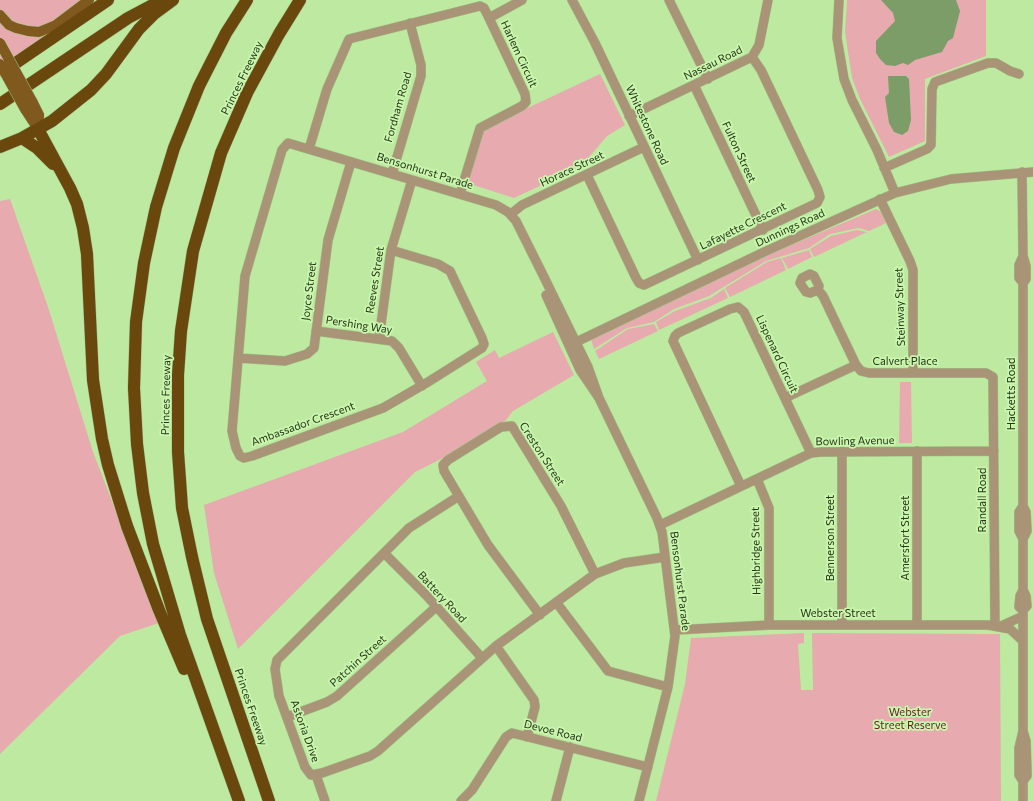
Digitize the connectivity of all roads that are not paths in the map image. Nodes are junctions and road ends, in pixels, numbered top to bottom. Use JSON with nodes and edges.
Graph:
{"nodes":[{"id":1,"x":89,"y":0,"type":"edge"},
{"id":2,"x":108,"y":0,"type":"edge"},
{"id":3,"x":162,"y":0,"type":"edge"},
{"id":4,"x":173,"y":0,"type":"edge"},
{"id":5,"x":247,"y":0,"type":"edge"},
{"id":6,"x":300,"y":0,"type":"edge"},
{"id":7,"x":522,"y":0,"type":"edge"},
{"id":8,"x":572,"y":0,"type":"edge"},
{"id":9,"x":669,"y":0,"type":"edge"},
{"id":10,"x":768,"y":0,"type":"edge"},
{"id":11,"x":839,"y":0,"type":"edge"},
{"id":12,"x":0,"y":15,"type":"edge"},
{"id":13,"x":489,"y":18,"type":"junction"},
{"id":14,"x":410,"y":23,"type":"junction"},
{"id":15,"x":0,"y":43,"type":"edge"},
{"id":16,"x":752,"y":57,"type":"junction"},
{"id":17,"x":0,"y":64,"type":"edge"},
{"id":18,"x":0,"y":74,"type":"edge"},
{"id":19,"x":1018,"y":74,"type":"dead end"},
{"id":20,"x":708,"y":79,"type":"junction"},
{"id":21,"x":694,"y":85,"type":"junction"},
{"id":22,"x":0,"y":104,"type":"edge"},
{"id":23,"x":29,"y":106,"type":"junction"},
{"id":24,"x":629,"y":116,"type":"junction"},
{"id":25,"x":38,"y":129,"type":"junction"},
{"id":26,"x":22,"y":138,"type":"junction"},
{"id":27,"x":286,"y":144,"type":"joint"},
{"id":28,"x":0,"y":147,"type":"edge"},
{"id":29,"x":644,"y":148,"type":"junction"},
{"id":30,"x":309,"y":149,"type":"junction"},
{"id":31,"x":351,"y":162,"type":"junction"},
{"id":32,"x":886,"y":167,"type":"junction"},
{"id":33,"x":61,"y":172,"type":"junction"},
{"id":34,"x":1022,"y":172,"type":"junction"},
{"id":35,"x":1033,"y":172,"type":"edge"},
{"id":36,"x":392,"y":174,"type":"junction"},
{"id":37,"x":587,"y":175,"type":"junction"},
{"id":38,"x":412,"y":180,"type":"junction"},
{"id":39,"x":898,"y":193,"type":"junction"},
{"id":40,"x":460,"y":194,"type":"junction"},
{"id":41,"x":880,"y":199,"type":"junction"},
{"id":42,"x":511,"y":214,"type":"junction"},
{"id":43,"x":762,"y":230,"type":"junction"},
{"id":44,"x":391,"y":250,"type":"junction"},
{"id":45,"x":698,"y":260,"type":"junction"},
{"id":46,"x":1023,"y":283,"type":"junction"},
{"id":47,"x":1033,"y":283,"type":"edge"},
{"id":48,"x":818,"y":290,"type":"dead end"},
{"id":49,"x":316,"y":331,"type":"junction"},
{"id":50,"x":379,"y":339,"type":"junction"},
{"id":51,"x":572,"y":344,"type":"junction"},
{"id":52,"x":238,"y":358,"type":"junction"},
{"id":53,"x":856,"y":364,"type":"junction"},
{"id":54,"x":913,"y":373,"type":"junction"},
{"id":55,"x":992,"y":376,"type":"joint"},
{"id":56,"x":422,"y":386,"type":"junction"},
{"id":57,"x":785,"y":398,"type":"junction"},
{"id":58,"x":917,"y":451,"type":"junction"},
{"id":59,"x":994,"y":451,"type":"junction"},
{"id":60,"x":842,"y":452,"type":"junction"},
{"id":61,"x":811,"y":453,"type":"junction"},
{"id":62,"x":757,"y":479,"type":"junction"},
{"id":63,"x":741,"y":486,"type":"junction"},
{"id":64,"x":459,"y":496,"type":"junction"},
{"id":65,"x":660,"y":525,"type":"junction"},
{"id":66,"x":1025,"y":533,"type":"edge"},
{"id":67,"x":1033,"y":539,"type":"edge"},
{"id":68,"x":384,"y":553,"type":"junction"},
{"id":69,"x":665,"y":557,"type":"junction"},
{"id":70,"x":595,"y":574,"type":"junction"},
{"id":71,"x":556,"y":602,"type":"junction"},
{"id":72,"x":436,"y":607,"type":"junction"},
{"id":73,"x":1024,"y":611,"type":"junction"},
{"id":74,"x":540,"y":615,"type":"junction"},
{"id":75,"x":768,"y":625,"type":"junction"},
{"id":76,"x":842,"y":625,"type":"junction"},
{"id":77,"x":917,"y":625,"type":"junction"},
{"id":78,"x":998,"y":626,"type":"junction"},
{"id":79,"x":675,"y":630,"type":"junction"},
{"id":80,"x":1023,"y":641,"type":"junction"},
{"id":81,"x":496,"y":646,"type":"junction"},
{"id":82,"x":482,"y":658,"type":"junction"},
{"id":83,"x":668,"y":687,"type":"junction"},
{"id":84,"x":287,"y":717,"type":"junction"},
{"id":85,"x":1023,"y":731,"type":"junction"},
{"id":86,"x":527,"y":737,"type":"junction"},
{"id":87,"x":1026,"y":741,"type":"junction"},
{"id":88,"x":570,"y":747,"type":"junction"},
{"id":89,"x":220,"y":748,"type":"junction"},
{"id":90,"x":1033,"y":758,"type":"edge"},
{"id":91,"x":648,"y":767,"type":"junction"},
{"id":92,"x":1030,"y":769,"type":"edge"},
{"id":93,"x":316,"y":775,"type":"junction"},
{"id":94,"x":1023,"y":781,"type":"junction"},
{"id":95,"x":239,"y":801,"type":"edge"},
{"id":96,"x":269,"y":801,"type":"edge"},
{"id":97,"x":324,"y":801,"type":"edge"},
{"id":98,"x":461,"y":801,"type":"edge"},
{"id":99,"x":556,"y":801,"type":"edge"},
{"id":100,"x":639,"y":801,"type":"edge"},
{"id":101,"x":1023,"y":801,"type":"edge"}],
"edges":[{"from":1,"to":12,"type":"main road"},
{"from":2,"to":18,"type":"highway"},
{"from":3,"to":22,"type":"highway"},
{"from":4,"to":25,"type":"highway"},
{"from":5,"to":89,"type":"highway"},
{"from":6,"to":96,"type":"highway","name":"Princes Freeway"},
{"from":7,"to":13,"type":"street"},
{"from":8,"to":24,"type":"street","name":"Whitestone Road"},
{"from":9,"to":20,"type":"street"},
{"from":10,"to":16,"type":"street","name":"Nassau Road"},
{"from":11,"to":32,"type":"street"},
{"from":13,"to":14,"type":"street","name":"Harlem Circuit"},
{"from":13,"to":40,"type":"street","name":"Harlem Circuit"},
{"from":14,"to":30,"type":"street","name":"Harlem Circuit"},
{"from":14,"to":36,"type":"street","name":"Fordham Road"},
{"from":15,"to":23,"type":"main road","bridge":true},
{"from":16,"to":20,"type":"street","name":"Nassau Road"},
{"from":16,"to":43,"type":"street","name":"Lafayette Crescent"},
{"from":17,"to":23,"type":"main road","bridge":true},
{"from":19,"to":32,"type":"street"},
{"from":20,"to":21,"type":"street","name":"Nassau Road"},
{"from":21,"to":24,"type":"street","name":"Nassau Road"},
{"from":21,"to":43,"type":"street","name":"Fulton Street"},
{"from":23,"to":25,"type":"main road"},
{"from":24,"to":29,"type":"street","name":"Whitestone Road"},
{"from":25,"to":26,"type":"highway"},
{"from":25,"to":33,"type":"highway"},
{"from":26,"to":28,"type":"highway"},
{"from":26,"to":33,"type":"highway"},
{"from":27,"to":30,"type":"street","name":"Bensonhurst Parade"},
{"from":27,"to":52,"type":"street","name":"Ambassador Crescent"},
{"from":29,"to":37,"type":"street","name":"Horace Street"},
{"from":29,"to":45,"type":"street","name":"Whitestone Road"},
{"from":30,"to":31,"type":"street","name":"Bensonhurst Parade"},
{"from":31,"to":36,"type":"street","name":"Bensonhurst Parade"},
{"from":31,"to":49,"type":"street","name":"Joyce Street"},
{"from":32,"to":39,"type":"street"},
{"from":33,"to":89,"type":"highway"},
{"from":34,"to":35,"type":"street","name":"Dunnings Road"},
{"from":34,"to":39,"type":"street","name":"Dunnings Road"},
{"from":34,"to":46,"type":"street","name":"Hacketts Road"},
{"from":36,"to":38,"type":"street","name":"Bensonhurst Parade"},
{"from":37,"to":42,"type":"street","name":"Horace Street"},
{"from":37,"to":45,"type":"street","name":"Lafayette Crescent"},
{"from":38,"to":40,"type":"street","name":"Bensonhurst Parade"},
{"from":38,"to":44,"type":"street","name":"Reeves Street"},
{"from":39,"to":41,"type":"street","name":"Dunnings Road"},
{"from":40,"to":42,"type":"street","name":"Bensonhurst Parade"},
{"from":41,"to":51,"type":"street","name":"Dunnings Road"},
{"from":41,"to":54,"type":"street","name":"Steinway Street"},
{"from":42,"to":51,"type":"street","name":"Bensonhurst Parade"},
{"from":43,"to":45,"type":"street","name":"Lafayette Crescent"},
{"from":44,"to":50,"type":"street","name":"Reeves Street"},
{"from":44,"to":56,"type":"street","name":"Ambassador Crescent"},
{"from":46,"to":47,"type":"street"},
{"from":46,"to":66,"type":"street","name":"Hacketts Road"},
{"from":48,"to":53,"type":"street","name":"Calvert Place"},
{"from":49,"to":50,"type":"street","name":"Pershing Way"},
{"from":49,"to":52,"type":"street","name":"Joyce Street"},
{"from":50,"to":56,"type":"street","name":"Pershing Way"},
{"from":51,"to":65,"type":"street","name":"Bensonhurst Parade"},
{"from":52,"to":56,"type":"street","name":"Ambassador Crescent"},
{"from":53,"to":54,"type":"street","name":"Calvert Place"},
{"from":53,"to":57,"type":"street"},
{"from":54,"to":55,"type":"street","name":"Calvert Place"},
{"from":55,"to":59,"type":"street","name":"Randall Road"},
{"from":57,"to":61,"type":"street","name":"Lispenard Circuit"},
{"from":57,"to":63,"type":"street","name":"Lispenard Circuit"},
{"from":58,"to":59,"type":"street","name":"Bowling Avenue"},
{"from":58,"to":60,"type":"street","name":"Bowling Avenue"},
{"from":58,"to":77,"type":"street","name":"Amersfort Street"},
{"from":59,"to":78,"type":"street","name":"Randall Road"},
{"from":60,"to":61,"type":"street","name":"Bowling Avenue"},
{"from":60,"to":76,"type":"street","name":"Bennerson Street"},
{"from":61,"to":62,"type":"street","name":"Bowling Avenue"},
{"from":62,"to":63,"type":"street","name":"Bowling Avenue"},
{"from":62,"to":75,"type":"street","name":"Highbridge Street"},
{"from":63,"to":65,"type":"street","name":"Bowling Avenue"},
{"from":64,"to":68,"type":"street","name":"Astoria Drive"},
{"from":64,"to":70,"type":"street","name":"Creston Street"},
{"from":64,"to":74,"type":"street","name":"Creston Street"},
{"from":65,"to":69,"type":"street","name":"Bensonhurst Parade"},
{"from":66,"to":67,"type":"street"},
{"from":66,"to":73,"type":"street","name":"Hacketts Road"},
{"from":68,"to":72,"type":"street","name":"Battery Road"},
{"from":68,"to":84,"type":"street","name":"Astoria Drive"},
{"from":69,"to":70,"type":"street","name":"Astoria Drive"},
{"from":69,"to":79,"type":"street","name":"Bensonhurst Parade"},
{"from":70,"to":71,"type":"street","name":"Astoria Drive"},
{"from":71,"to":74,"type":"street","name":"Astoria Drive"},
{"from":71,"to":83,"type":"street"},
{"from":72,"to":82,"type":"street","name":"Battery Road"},
{"from":72,"to":84,"type":"street","name":"Patchin Street"},
{"from":73,"to":78,"type":"street","name":"Webster Street"},
{"from":73,"to":80,"type":"street","name":"Hacketts Road"},
{"from":74,"to":81,"type":"street","name":"Astoria Drive"},
{"from":75,"to":76,"type":"street","name":"Webster Street"},
{"from":75,"to":79,"type":"street","name":"Webster Street"},
{"from":76,"to":77,"type":"street","name":"Webster Street"},
{"from":77,"to":78,"type":"street","name":"Webster Street"},
{"from":78,"to":80,"type":"street","name":"Webster Street"},
{"from":79,"to":83,"type":"street","name":"Bensonhurst Parade"},
{"from":80,"to":85,"type":"street","name":"Hacketts Road"},
{"from":81,"to":82,"type":"street","name":"Astoria Drive"},
{"from":81,"to":86,"type":"street"},
{"from":82,"to":93,"type":"street","name":"Astoria Drive"},
{"from":83,"to":91,"type":"street","name":"Bensonhurst Parade"},
{"from":84,"to":93,"type":"street","name":"Astoria Drive"},
{"from":85,"to":87,"type":"street","name":"Hacketts Road"},
{"from":85,"to":94,"type":"street","name":"Hacketts Road"},
{"from":86,"to":88,"type":"street","name":"Devoe Road"},
{"from":86,"to":98,"type":"street","name":"Devoe Road"},
{"from":87,"to":90,"type":"street"},
{"from":87,"to":92,"type":"street","name":"Hacketts Road"},
{"from":88,"to":91,"type":"street","name":"Devoe Road"},
{"from":88,"to":99,"type":"street"},
{"from":89,"to":95,"type":"highway"},
{"from":91,"to":100,"type":"street","name":"Bensonhurst Parade"},
{"from":92,"to":94,"type":"street","name":"Hacketts Road"},
{"from":93,"to":97,"type":"street"},
{"from":94,"to":101,"type":"street","name":"Hacketts Road"}]}
